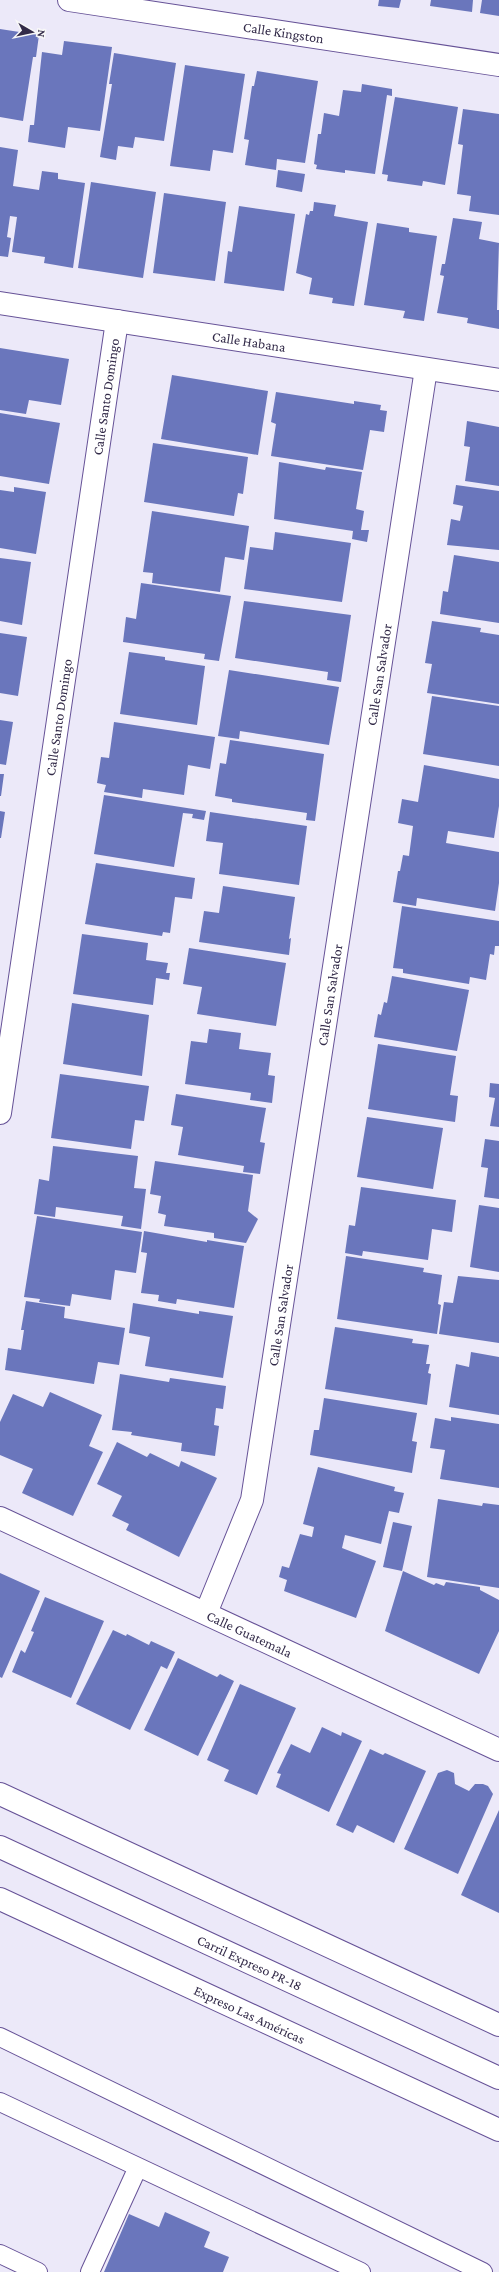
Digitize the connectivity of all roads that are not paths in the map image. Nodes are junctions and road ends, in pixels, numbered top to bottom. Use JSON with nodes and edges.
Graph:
{"nodes":[{"id":1,"x":68,"y":0,"type":"edge"},
{"id":2,"x":499,"y":66,"type":"edge"},
{"id":3,"x":0,"y":303,"type":"edge"},
{"id":4,"x":117,"y":321,"type":"junction"},
{"id":5,"x":426,"y":369,"type":"junction"},
{"id":6,"x":499,"y":380,"type":"edge"},
{"id":7,"x":0,"y":1113,"type":"edge"},
{"id":8,"x":0,"y":1518,"type":"edge"},
{"id":9,"x":206,"y":1613,"type":"junction"},
{"id":10,"x":497,"y":1746,"type":"edge"},
{"id":11,"x":0,"y":1794,"type":"edge"},
{"id":12,"x":0,"y":1847,"type":"edge"},
{"id":13,"x":0,"y":1899,"type":"edge"},
{"id":14,"x":499,"y":2025,"type":"edge"},
{"id":15,"x":0,"y":2037,"type":"edge"},
{"id":16,"x":499,"y":2078,"type":"edge"},
{"id":17,"x":0,"y":2102,"type":"edge"},
{"id":18,"x":499,"y":2130,"type":"edge"},
{"id":19,"x":138,"y":2167,"type":"junction"},
{"id":20,"x":0,"y":2254,"type":"edge"},
{"id":21,"x":38,"y":2272,"type":"edge"},
{"id":22,"x":90,"y":2272,"type":"edge"},
{"id":23,"x":361,"y":2272,"type":"edge"},
{"id":24,"x":483,"y":2272,"type":"edge"}],
"edges":[{"from":1,"to":2,"type":"main road","name":"Calle Kingston"},
{"from":3,"to":4,"type":"main road","name":"Calle Habana"},
{"from":4,"to":5,"type":"main road","name":"Calle Habana"},
{"from":4,"to":7,"type":"main road","name":"Calle Santo Domingo"},
{"from":5,"to":6,"type":"main road","name":"Calle Habana"},
{"from":5,"to":9,"type":"main road","name":"Calle San Salvador"},
{"from":8,"to":9,"type":"main road","name":"Calle Guatemala"},
{"from":9,"to":10,"type":"main road","name":"Calle Guatemala"},
{"from":11,"to":14,"type":"main road"},
{"from":12,"to":16,"type":"main road","name":"Carril Expreso PR-18"},
{"from":13,"to":18,"type":"main road","name":"Expreso Las Américas"},
{"from":15,"to":24,"type":"lane"},
{"from":17,"to":19,"type":"lane"},
{"from":19,"to":22,"type":"lane"},
{"from":19,"to":23,"type":"lane"},
{"from":20,"to":21,"type":"lane"}]}
